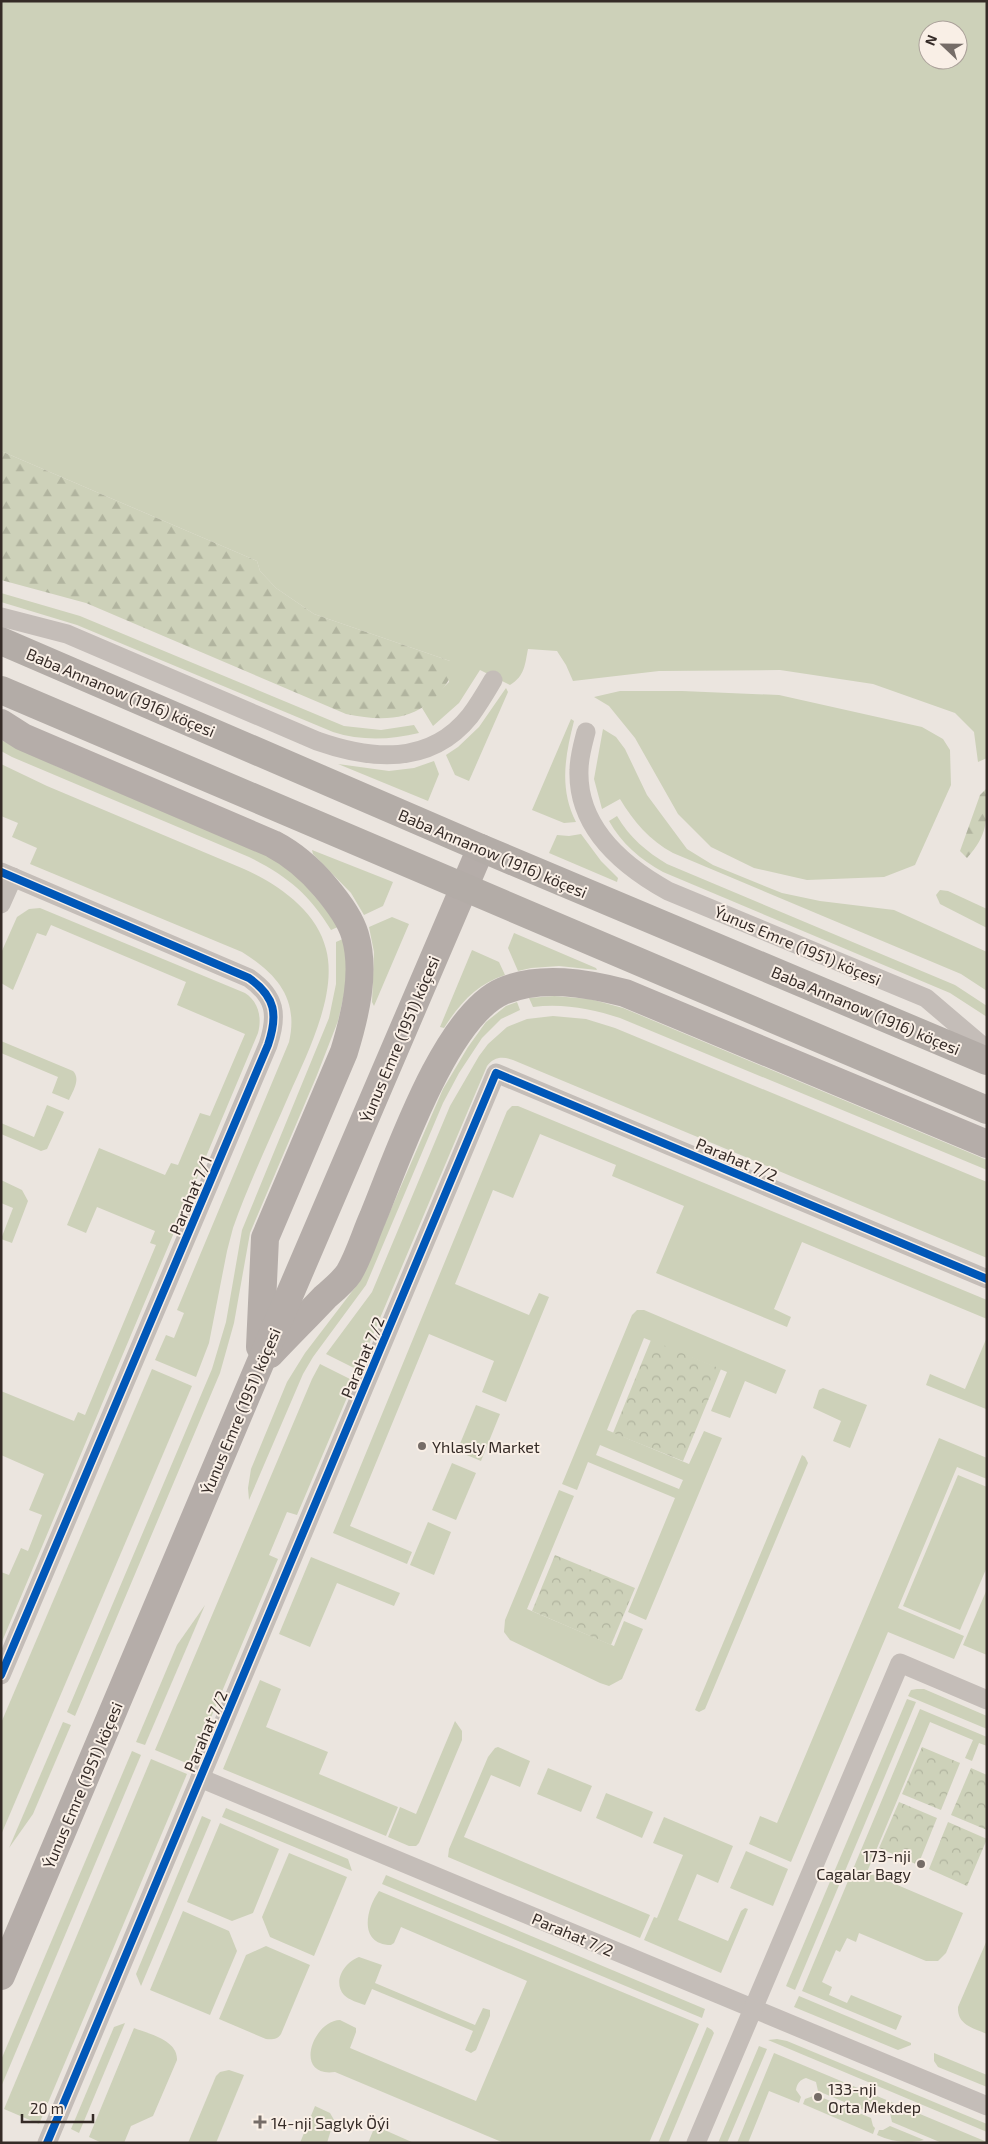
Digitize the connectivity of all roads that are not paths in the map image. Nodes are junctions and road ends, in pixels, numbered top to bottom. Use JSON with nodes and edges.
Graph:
{"nodes":[{"id":1,"x":1,"y":617,"type":"edge"},
{"id":2,"x":1,"y":640,"type":"edge"},
{"id":3,"x":493,"y":680,"type":"dead end"},
{"id":4,"x":1,"y":690,"type":"edge"},
{"id":5,"x":1,"y":724,"type":"edge"},
{"id":6,"x":586,"y":732,"type":"dead end"},
{"id":7,"x":481,"y":848,"type":"junction"},
{"id":8,"x":7,"y":875,"type":"edge"},
{"id":9,"x":463,"y":888,"type":"junction"},
{"id":10,"x":1,"y":904,"type":"edge"},
{"id":11,"x":987,"y":1050,"type":"edge"},
{"id":12,"x":987,"y":1061,"type":"edge"},
{"id":13,"x":987,"y":1110,"type":"edge"},
{"id":14,"x":987,"y":1144,"type":"edge"},
{"id":15,"x":987,"y":1279,"type":"edge"},
{"id":16,"x":259,"y":1366,"type":"junction"},
{"id":17,"x":1,"y":1675,"type":"edge"},
{"id":18,"x":987,"y":1700,"type":"edge"},
{"id":19,"x":200,"y":1778,"type":"junction"},
{"id":20,"x":1,"y":1976,"type":"edge"},
{"id":21,"x":753,"y":2009,"type":"junction"},
{"id":22,"x":987,"y":2106,"type":"edge"},
{"id":23,"x":47,"y":2143,"type":"edge"},
{"id":24,"x":696,"y":2143,"type":"edge"}],
"edges":[{"from":1,"to":3,"type":"street","name":"Baba Annanow (1916) köçesi"},
{"from":2,"to":7,"type":"main road","name":"Baba Annanow (1916) köçesi"},
{"from":4,"to":9,"type":"main road"},
{"from":5,"to":16,"type":"street"},
{"from":6,"to":11,"type":"street","name":"Ýunus Emre (1951) köçesi"},
{"from":7,"to":9,"type":"street","name":"Ýunus Emre (1951) köçesi"},
{"from":7,"to":12,"type":"main road","name":"Baba Annanow (1916) köçesi"},
{"from":8,"to":10,"type":"street"},
{"from":8,"to":17,"type":"street","name":"Parahat 7/1"},
{"from":9,"to":13,"type":"main road"},
{"from":9,"to":16,"type":"street","name":"Ýunus Emre (1951) köçesi"},
{"from":14,"to":16,"type":"street"},
{"from":15,"to":19,"type":"street","name":"Parahat 7/2"},
{"from":16,"to":20,"type":"street","name":"Ýunus Emre (1951) köçesi"},
{"from":18,"to":21,"type":"street"},
{"from":19,"to":21,"type":"street","name":"Parahat 7/2"},
{"from":19,"to":23,"type":"street","name":"Parahat 7/2"},
{"from":21,"to":22,"type":"street","name":"Parahat 7/2"},
{"from":21,"to":24,"type":"street"}]}
